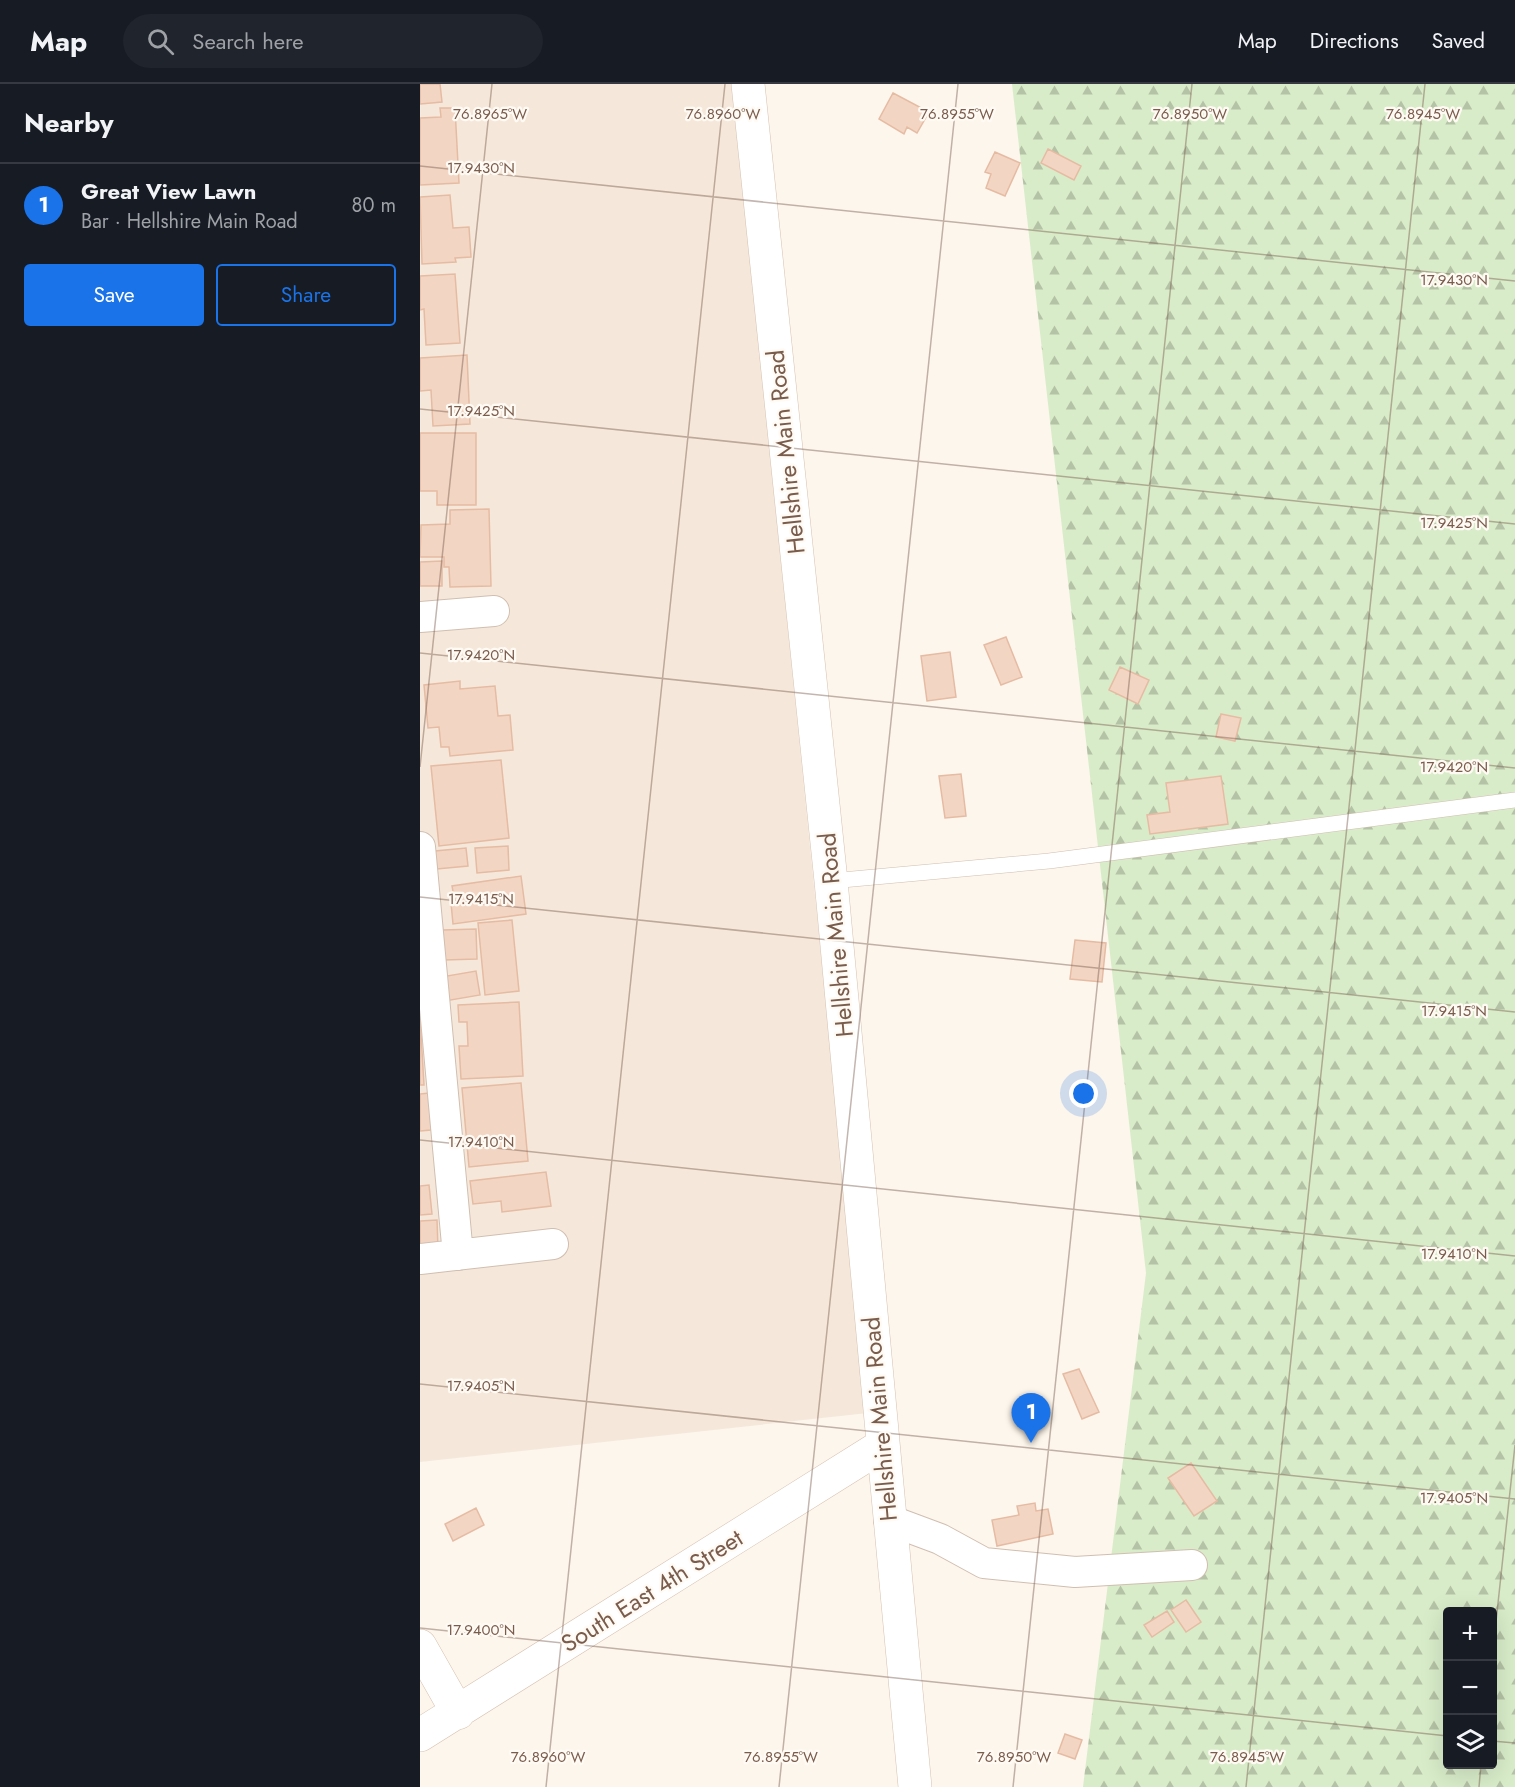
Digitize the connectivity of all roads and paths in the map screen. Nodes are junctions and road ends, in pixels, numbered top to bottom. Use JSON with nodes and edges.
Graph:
{"nodes":[{"id":1,"x":748,"y":84,"type":"edge"},
{"id":2,"x":494,"y":611,"type":"dead end"},
{"id":3,"x":420,"y":616,"type":"edge"},
{"id":4,"x":1515,"y":800,"type":"edge"},
{"id":5,"x":420,"y":847,"type":"edge"},
{"id":6,"x":831,"y":882,"type":"junction"},
{"id":7,"x":553,"y":1244,"type":"dead end"},
{"id":8,"x":458,"y":1255,"type":"junction"},
{"id":9,"x":420,"y":1259,"type":"edge"},
{"id":10,"x":883,"y":1445,"type":"junction"},
{"id":11,"x":889,"y":1520,"type":"junction"},
{"id":12,"x":1192,"y":1565,"type":"dead end"},
{"id":13,"x":420,"y":1646,"type":"edge"},
{"id":14,"x":458,"y":1713,"type":"junction"},
{"id":15,"x":420,"y":1735,"type":"edge"},
{"id":16,"x":915,"y":1787,"type":"edge"}],
"edges":[{"from":1,"to":6,"type":"main road","name":"Hellshire Main Road"},
{"from":2,"to":3,"type":"street"},
{"from":4,"to":6,"type":"lane"},
{"from":5,"to":8,"type":"street"},
{"from":6,"to":10,"type":"main road","name":"Hellshire Main Road"},
{"from":7,"to":8,"type":"street"},
{"from":8,"to":9,"type":"street"},
{"from":10,"to":11,"type":"main road","name":"Hellshire Main Road"},
{"from":10,"to":14,"type":"main road","name":"South East 4th Street"},
{"from":11,"to":12,"type":"street"},
{"from":11,"to":16,"type":"main road","name":"Hellshire Main Road"},
{"from":13,"to":14,"type":"main road"},
{"from":14,"to":15,"type":"main road","name":"South East 4th Street"}]}
